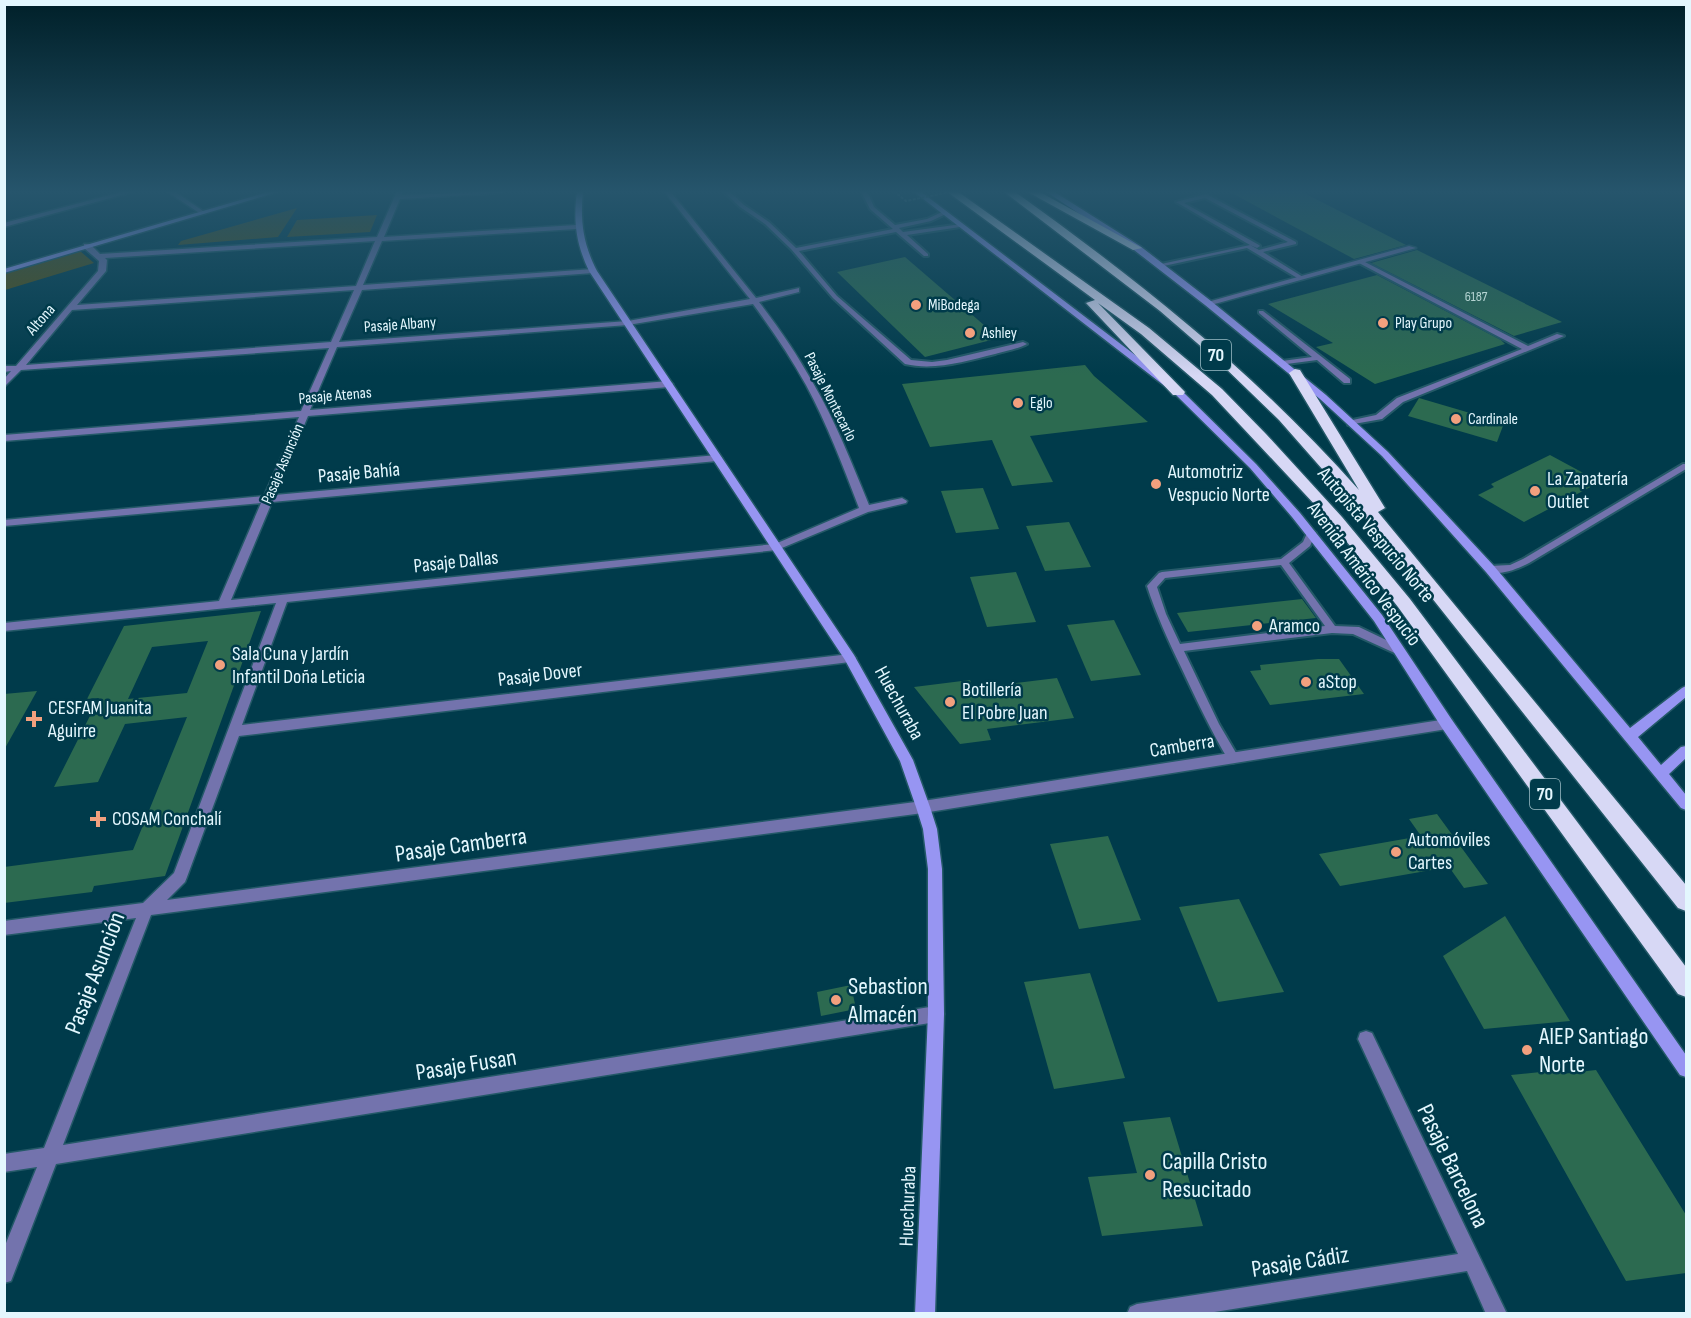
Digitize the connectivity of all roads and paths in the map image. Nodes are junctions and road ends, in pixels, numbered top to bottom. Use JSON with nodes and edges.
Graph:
{"nodes":[{"id":1,"x":64,"y":253,"type":"edge"},
{"id":2,"x":95,"y":253,"type":"edge"},
{"id":3,"x":157,"y":253,"type":"edge"},
{"id":4,"x":374,"y":253,"type":"edge"},
{"id":5,"x":583,"y":253,"type":"edge"},
{"id":6,"x":716,"y":253,"type":"edge"},
{"id":7,"x":796,"y":253,"type":"edge"},
{"id":8,"x":923,"y":253,"type":"edge"},
{"id":9,"x":996,"y":253,"type":"edge"},
{"id":10,"x":1035,"y":253,"type":"edge"},
{"id":11,"x":1091,"y":253,"type":"edge"},
{"id":12,"x":1143,"y":253,"type":"edge"},
{"id":13,"x":1220,"y":253,"type":"edge"},
{"id":14,"x":1263,"y":253,"type":"edge"},
{"id":15,"x":1396,"y":253,"type":"edge"},
{"id":16,"x":926,"y":255,"type":"dead end"},
{"id":17,"x":99,"y":256,"type":"junction"},
{"id":18,"x":1361,"y":262,"type":"junction"},
{"id":19,"x":1161,"y":266,"type":"junction"},
{"id":20,"x":4,"y":270,"type":"edge"},
{"id":21,"x":593,"y":271,"type":"junction"},
{"id":22,"x":1301,"y":278,"type":"junction"},
{"id":23,"x":1070,"y":279,"type":"junction"},
{"id":24,"x":359,"y":288,"type":"junction"},
{"id":25,"x":796,"y":290,"type":"dead end"},
{"id":26,"x":754,"y":301,"type":"junction"},
{"id":27,"x":1208,"y":303,"type":"junction"},
{"id":28,"x":71,"y":308,"type":"junction"},
{"id":29,"x":1261,"y":312,"type":"dead end"},
{"id":30,"x":628,"y":323,"type":"junction"},
{"id":31,"x":1560,"y":336,"type":"dead end"},
{"id":32,"x":1023,"y":344,"type":"dead end"},
{"id":33,"x":334,"y":345,"type":"junction"},
{"id":34,"x":1528,"y":349,"type":"junction"},
{"id":35,"x":1318,"y":358,"type":"junction"},
{"id":36,"x":1282,"y":363,"type":"junction"},
{"id":37,"x":19,"y":368,"type":"junction"},
{"id":38,"x":4,"y":369,"type":"edge"},
{"id":39,"x":1295,"y":372,"type":"junction"},
{"id":40,"x":1347,"y":381,"type":"dead end"},
{"id":41,"x":669,"y":384,"type":"junction"},
{"id":42,"x":4,"y":385,"type":"edge"},
{"id":43,"x":1178,"y":392,"type":"junction"},
{"id":44,"x":304,"y":414,"type":"junction"},
{"id":45,"x":1351,"y":423,"type":"junction"},
{"id":46,"x":4,"y":438,"type":"edge"},
{"id":47,"x":717,"y":458,"type":"junction"},
{"id":48,"x":1686,"y":466,"type":"edge"},
{"id":49,"x":268,"y":499,"type":"junction"},
{"id":50,"x":902,"y":501,"type":"dead end"},
{"id":51,"x":865,"y":509,"type":"junction"},
{"id":52,"x":4,"y":523,"type":"edge"},
{"id":53,"x":1311,"y":533,"type":"junction"},
{"id":54,"x":1400,"y":546,"type":"junction"},
{"id":55,"x":777,"y":547,"type":"junction"},
{"id":56,"x":1284,"y":562,"type":"junction"},
{"id":57,"x":1490,"y":569,"type":"junction"},
{"id":58,"x":283,"y":598,"type":"junction"},
{"id":59,"x":223,"y":604,"type":"junction"},
{"id":60,"x":4,"y":627,"type":"edge"},
{"id":61,"x":1332,"y":630,"type":"junction"},
{"id":62,"x":1177,"y":648,"type":"junction"},
{"id":63,"x":1399,"y":651,"type":"junction"},
{"id":64,"x":850,"y":658,"type":"junction"},
{"id":65,"x":1686,"y":691,"type":"edge"},
{"id":66,"x":1447,"y":724,"type":"junction"},
{"id":67,"x":235,"y":731,"type":"junction"},
{"id":68,"x":1630,"y":736,"type":"junction"},
{"id":69,"x":1686,"y":751,"type":"edge"},
{"id":70,"x":1233,"y":758,"type":"junction"},
{"id":71,"x":1661,"y":773,"type":"junction"},
{"id":72,"x":1686,"y":804,"type":"edge"},
{"id":73,"x":923,"y":807,"type":"junction"},
{"id":74,"x":1686,"y":901,"type":"edge"},
{"id":75,"x":146,"y":910,"type":"junction"},
{"id":76,"x":4,"y":928,"type":"edge"},
{"id":77,"x":1686,"y":986,"type":"edge"},
{"id":78,"x":936,"y":1014,"type":"junction"},
{"id":79,"x":1366,"y":1039,"type":"dead end"},
{"id":80,"x":1686,"y":1069,"type":"edge"},
{"id":81,"x":51,"y":1155,"type":"junction"},
{"id":82,"x":4,"y":1163,"type":"edge"},
{"id":83,"x":1472,"y":1261,"type":"junction"},
{"id":84,"x":4,"y":1275,"type":"edge"},
{"id":85,"x":925,"y":1314,"type":"edge"},
{"id":86,"x":1137,"y":1314,"type":"edge"},
{"id":87,"x":1497,"y":1314,"type":"edge"}],
"edges":[{"from":1,"to":20,"type":"main road"},
{"from":2,"to":17,"type":"street"},
{"from":3,"to":17,"type":"street"},
{"from":4,"to":24,"type":"street","name":"Pasaje Asunción"},
{"from":5,"to":21,"type":"main road","name":"Huechuraba"},
{"from":6,"to":26,"type":"street","name":"Pasaje Montecarlo"},
{"from":7,"to":32,"type":"lane"},
{"from":8,"to":16,"type":"lane"},
{"from":9,"to":43,"type":"main road","name":"Avenida Américo Vespucio"},
{"from":10,"to":23,"type":"highway","name":"Autopista Vespucio Norte","number":"70"},
{"from":11,"to":54,"type":"highway","name":"Autopista Vespucio Norte","number":"70"},
{"from":12,"to":19,"type":"main road"},
{"from":13,"to":19,"type":"lane"},
{"from":14,"to":22,"type":"lane"},
{"from":15,"to":18,"type":"street"},
{"from":17,"to":28,"type":"street","name":"Altona"},
{"from":18,"to":22,"type":"street"},
{"from":18,"to":34,"type":"lane"},
{"from":19,"to":27,"type":"main road"},
{"from":21,"to":24,"type":"street"},
{"from":21,"to":30,"type":"main road","name":"Huechuraba"},
{"from":22,"to":27,"type":"street"},
{"from":23,"to":43,"type":"highway"},
{"from":23,"to":77,"type":"highway","name":"Autopista Vespucio Norte","number":"70"},
{"from":24,"to":28,"type":"street"},
{"from":24,"to":33,"type":"street","name":"Pasaje Asunción"},
{"from":25,"to":26,"type":"street","name":"Pasaje Albany"},
{"from":26,"to":30,"type":"street","name":"Pasaje Albany"},
{"from":26,"to":51,"type":"street","name":"Pasaje Montecarlo"},
{"from":27,"to":36,"type":"main road"},
{"from":28,"to":37,"type":"street","name":"Altona"},
{"from":29,"to":35,"type":"lane"},
{"from":30,"to":33,"type":"street","name":"Pasaje Albany"},
{"from":30,"to":41,"type":"main road","name":"Huechuraba"},
{"from":31,"to":34,"type":"lane"},
{"from":33,"to":37,"type":"street","name":"Pasaje Albany"},
{"from":33,"to":44,"type":"street","name":"Pasaje Asunción"},
{"from":34,"to":45,"type":"lane"},
{"from":35,"to":36,"type":"lane"},
{"from":35,"to":40,"type":"lane"},
{"from":36,"to":39,"type":"main road"},
{"from":37,"to":38,"type":"street","name":"Pasaje Albany"},
{"from":37,"to":42,"type":"street","name":"Altona"},
{"from":39,"to":45,"type":"main road"},
{"from":39,"to":54,"type":"highway"},
{"from":41,"to":44,"type":"street","name":"Pasaje Atenas"},
{"from":41,"to":47,"type":"main road","name":"Huechuraba"},
{"from":43,"to":53,"type":"main road","name":"Avenida Américo Vespucio"},
{"from":44,"to":46,"type":"street","name":"Pasaje Atenas"},
{"from":44,"to":49,"type":"street","name":"Pasaje Asunción"},
{"from":45,"to":57,"type":"main road"},
{"from":47,"to":49,"type":"street","name":"Pasaje Bahía"},
{"from":47,"to":55,"type":"main road","name":"Huechuraba"},
{"from":48,"to":57,"type":"lane"},
{"from":49,"to":52,"type":"street","name":"Pasaje Bahía"},
{"from":49,"to":59,"type":"street","name":"Pasaje Asunción"},
{"from":50,"to":51,"type":"street","name":"Pasaje Dallas"},
{"from":51,"to":55,"type":"street","name":"Pasaje Dallas"},
{"from":53,"to":56,"type":"lane"},
{"from":53,"to":63,"type":"main road","name":"Avenida Américo Vespucio"},
{"from":54,"to":74,"type":"highway","name":"Autopista Vespucio Norte","number":"70"},
{"from":55,"to":58,"type":"street","name":"Pasaje Dallas"},
{"from":55,"to":64,"type":"main road","name":"Huechuraba"},
{"from":56,"to":61,"type":"lane"},
{"from":56,"to":62,"type":"lane"},
{"from":57,"to":68,"type":"main road"},
{"from":58,"to":59,"type":"street","name":"Pasaje Dallas"},
{"from":58,"to":67,"type":"street","name":"Pasaje Asunción"},
{"from":59,"to":60,"type":"street","name":"Pasaje Dallas"},
{"from":61,"to":62,"type":"lane"},
{"from":61,"to":63,"type":"lane"},
{"from":62,"to":70,"type":"lane"},
{"from":63,"to":66,"type":"main road","name":"Avenida Américo Vespucio"},
{"from":64,"to":67,"type":"street","name":"Pasaje Dover"},
{"from":64,"to":73,"type":"main road","name":"Huechuraba"},
{"from":65,"to":68,"type":"main road"},
{"from":66,"to":70,"type":"street","name":"Camberra"},
{"from":66,"to":80,"type":"main road","name":"Avenida Américo Vespucio"},
{"from":67,"to":75,"type":"street","name":"Pasaje Asunción"},
{"from":68,"to":71,"type":"main road"},
{"from":69,"to":71,"type":"main road"},
{"from":70,"to":73,"type":"street","name":"Camberra"},
{"from":71,"to":72,"type":"main road"},
{"from":73,"to":75,"type":"street","name":"Pasaje Camberra"},
{"from":73,"to":78,"type":"main road","name":"Huechuraba"},
{"from":75,"to":76,"type":"street","name":"Pasaje Camberra"},
{"from":75,"to":81,"type":"street","name":"Pasaje Asunción"},
{"from":78,"to":81,"type":"street","name":"Pasaje Fusan"},
{"from":78,"to":85,"type":"main road","name":"Huechuraba"},
{"from":79,"to":83,"type":"street","name":"Pasaje Barcelona"},
{"from":81,"to":82,"type":"street","name":"Pasaje Fusan"},
{"from":81,"to":84,"type":"street","name":"Pasaje Asunción"},
{"from":83,"to":86,"type":"street","name":"Pasaje Cádiz"},
{"from":83,"to":87,"type":"street","name":"Pasaje Barcelona"}]}
